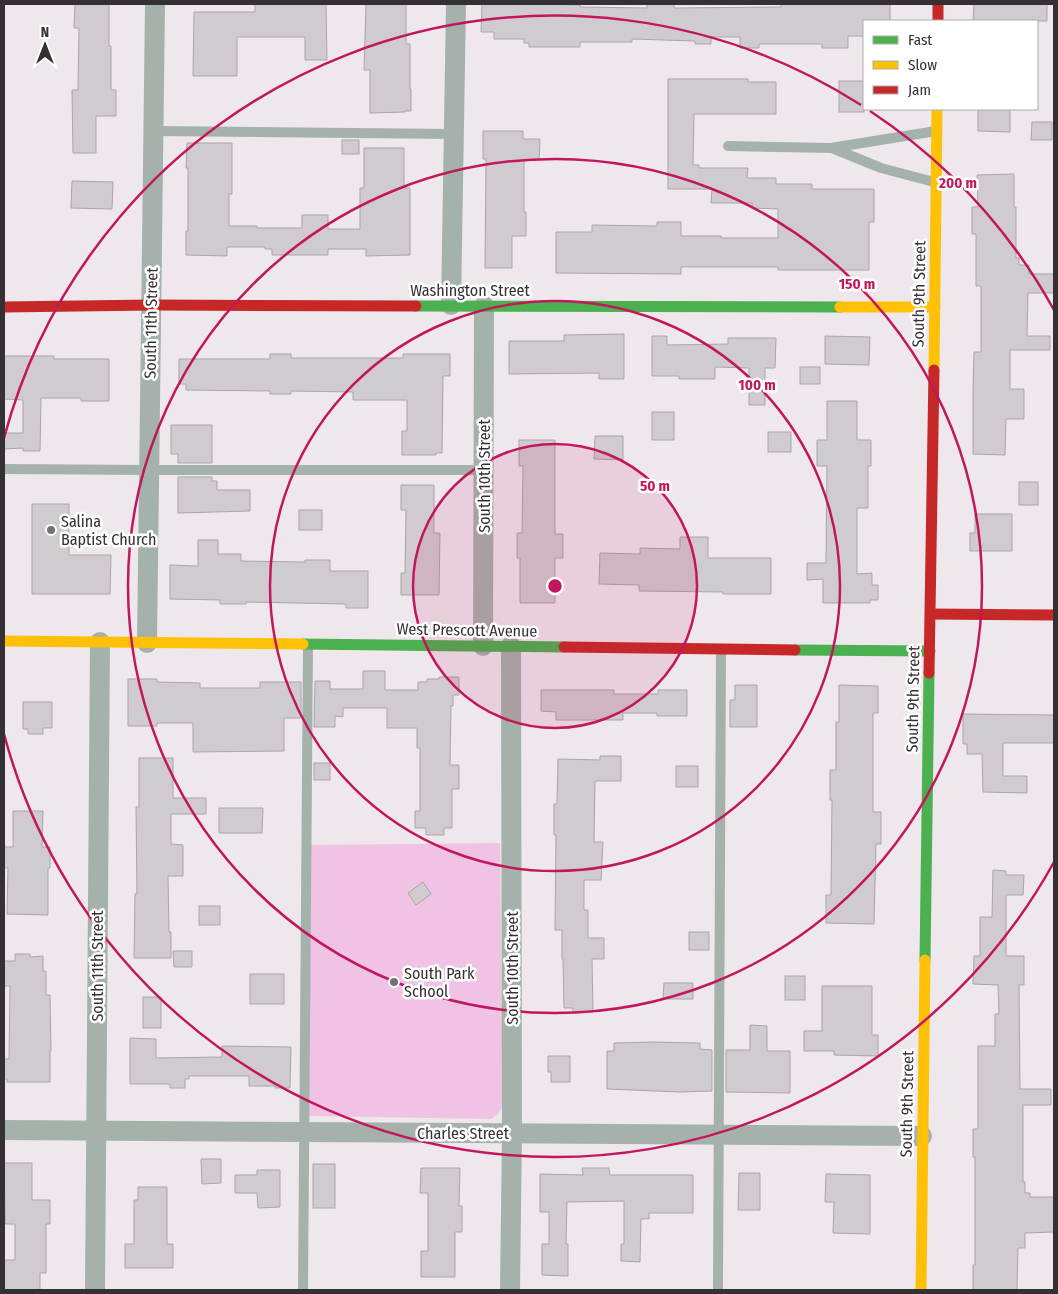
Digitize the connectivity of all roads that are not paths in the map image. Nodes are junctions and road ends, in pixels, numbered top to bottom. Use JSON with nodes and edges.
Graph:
{"nodes":[{"id":1,"x":155,"y":4,"type":"edge"},
{"id":2,"x":456,"y":4,"type":"edge"},
{"id":3,"x":938,"y":4,"type":"edge"},
{"id":4,"x":938,"y":20,"type":"edge"},
{"id":5,"x":937,"y":110,"type":"edge"},
{"id":6,"x":153,"y":131,"type":"junction"},
{"id":7,"x":937,"y":131,"type":"junction"},
{"id":8,"x":454,"y":134,"type":"junction"},
{"id":9,"x":728,"y":146,"type":"dead end"},
{"id":10,"x":831,"y":148,"type":"junction"},
{"id":11,"x":936,"y":182,"type":"junction"},
{"id":12,"x":152,"y":305,"type":"junction"},
{"id":13,"x":451,"y":306,"type":"junction"},
{"id":14,"x":484,"y":306,"type":"junction"},
{"id":15,"x":4,"y":307,"type":"edge"},
{"id":16,"x":935,"y":307,"type":"junction"},
{"id":17,"x":4,"y":469,"type":"edge"},
{"id":18,"x":149,"y":470,"type":"junction"},
{"id":19,"x":484,"y":470,"type":"junction"},
{"id":20,"x":931,"y":614,"type":"junction"},
{"id":21,"x":1054,"y":615,"type":"edge"},
{"id":22,"x":4,"y":642,"type":"edge"},
{"id":23,"x":100,"y":642,"type":"junction"},
{"id":24,"x":147,"y":643,"type":"junction"},
{"id":25,"x":308,"y":644,"type":"junction"},
{"id":26,"x":482,"y":646,"type":"junction"},
{"id":27,"x":512,"y":646,"type":"junction"},
{"id":28,"x":721,"y":648,"type":"junction"},
{"id":29,"x":930,"y":651,"type":"junction"},
{"id":30,"x":4,"y":1130,"type":"edge"},
{"id":31,"x":96,"y":1130,"type":"junction"},
{"id":32,"x":304,"y":1132,"type":"junction"},
{"id":33,"x":512,"y":1133,"type":"junction"},
{"id":34,"x":718,"y":1135,"type":"junction"},
{"id":35,"x":922,"y":1136,"type":"junction"},
{"id":36,"x":95,"y":1290,"type":"edge"},
{"id":37,"x":302,"y":1290,"type":"edge"},
{"id":38,"x":510,"y":1290,"type":"edge"},
{"id":39,"x":718,"y":1290,"type":"edge"},
{"id":40,"x":921,"y":1290,"type":"edge"}],
"edges":[{"from":1,"to":6,"type":"street","name":"South 11th Street"},
{"from":2,"to":8,"type":"street"},
{"from":3,"to":4,"type":"street"},
{"from":5,"to":7,"type":"street","name":"South 9th Street"},
{"from":6,"to":8,"type":"lane"},
{"from":6,"to":12,"type":"street","name":"South 11th Street"},
{"from":7,"to":10,"type":"lane"},
{"from":7,"to":11,"type":"street","name":"South 9th Street"},
{"from":8,"to":13,"type":"street"},
{"from":9,"to":10,"type":"lane"},
{"from":10,"to":11,"type":"lane"},
{"from":11,"to":16,"type":"street","name":"South 9th Street"},
{"from":12,"to":13,"type":"street","name":"Washington Street"},
{"from":12,"to":15,"type":"street","name":"Washington Street"},
{"from":12,"to":18,"type":"street","name":"South 11th Street"},
{"from":13,"to":14,"type":"street","name":"Washington Street"},
{"from":14,"to":16,"type":"street","name":"Washington Street"},
{"from":14,"to":19,"type":"street","name":"South 10th Street"},
{"from":16,"to":20,"type":"street","name":"South 9th Street"},
{"from":17,"to":18,"type":"lane"},
{"from":18,"to":19,"type":"lane"},
{"from":18,"to":24,"type":"street","name":"South 11th Street"},
{"from":19,"to":26,"type":"street","name":"South 10th Street"},
{"from":20,"to":21,"type":"street"},
{"from":20,"to":29,"type":"street","name":"South 9th Street"},
{"from":22,"to":23,"type":"street","name":"West Prescott Avenue"},
{"from":23,"to":24,"type":"street","name":"West Prescott Avenue"},
{"from":23,"to":31,"type":"street","name":"South 11th Street"},
{"from":24,"to":25,"type":"street","name":"West Prescott Avenue"},
{"from":25,"to":26,"type":"street","name":"West Prescott Avenue"},
{"from":25,"to":32,"type":"lane"},
{"from":26,"to":27,"type":"street","name":"West Prescott Avenue"},
{"from":27,"to":28,"type":"street","name":"West Prescott Avenue"},
{"from":27,"to":33,"type":"street","name":"South 10th Street"},
{"from":28,"to":29,"type":"street","name":"West Prescott Avenue"},
{"from":28,"to":34,"type":"lane"},
{"from":29,"to":35,"type":"street","name":"South 9th Street"},
{"from":30,"to":31,"type":"street","name":"Charles Street"},
{"from":31,"to":32,"type":"street","name":"Charles Street"},
{"from":31,"to":36,"type":"street","name":"South 11th Street"},
{"from":32,"to":33,"type":"street","name":"Charles Street"},
{"from":32,"to":37,"type":"lane"},
{"from":33,"to":34,"type":"street","name":"Charles Street"},
{"from":33,"to":38,"type":"street","name":"South 10th Street"},
{"from":34,"to":35,"type":"street","name":"Charles Street"},
{"from":34,"to":39,"type":"lane"},
{"from":35,"to":40,"type":"street","name":"South 9th Street"}]}
